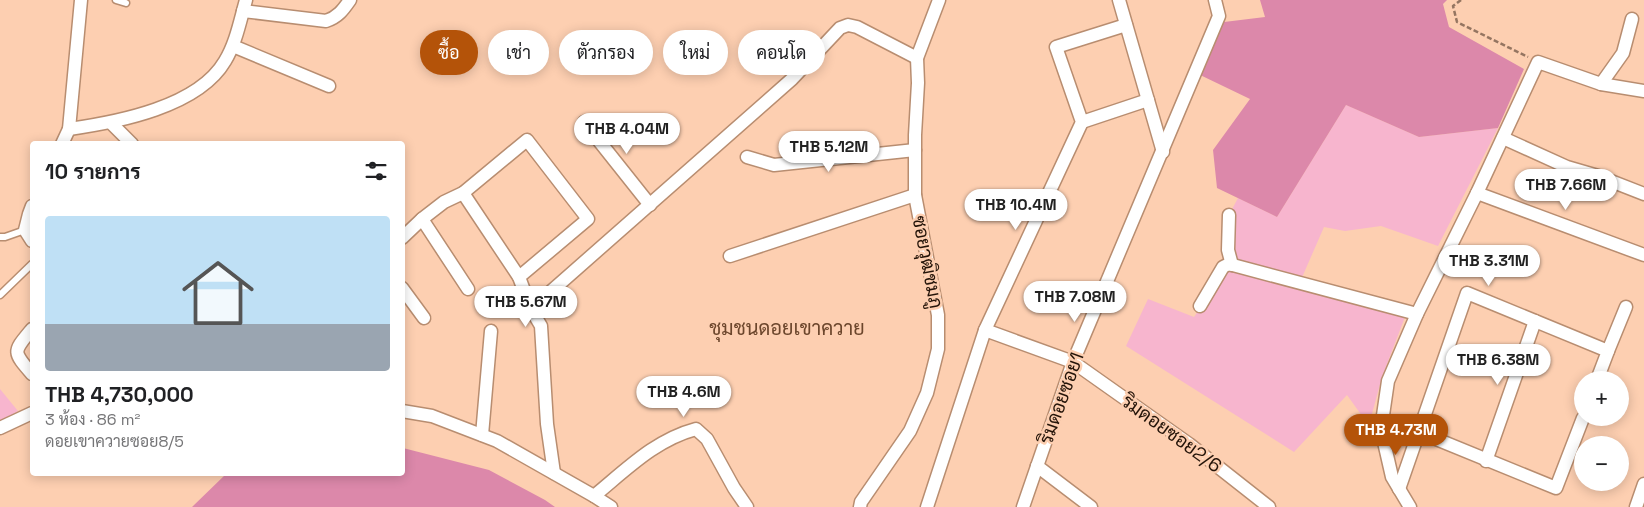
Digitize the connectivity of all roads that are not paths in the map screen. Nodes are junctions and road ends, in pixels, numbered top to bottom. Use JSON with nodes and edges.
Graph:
{"nodes":[{"id":1,"x":82,"y":0,"type":"edge"},
{"id":2,"x":116,"y":0,"type":"edge"},
{"id":3,"x":350,"y":0,"type":"edge"},
{"id":4,"x":939,"y":0,"type":"edge"},
{"id":5,"x":1119,"y":0,"type":"edge"},
{"id":6,"x":1214,"y":0,"type":"edge"},
{"id":7,"x":126,"y":3,"type":"dead end"},
{"id":8,"x":244,"y":6,"type":"edge"},
{"id":9,"x":1632,"y":19,"type":"dead end"},
{"id":10,"x":1126,"y":25,"type":"junction"},
{"id":11,"x":233,"y":46,"type":"junction"},
{"id":12,"x":917,"y":58,"type":"junction"},
{"id":13,"x":1601,"y":84,"type":"junction"},
{"id":14,"x":329,"y":86,"type":"dead end"},
{"id":15,"x":1644,"y":91,"type":"edge"},
{"id":16,"x":1148,"y":100,"type":"junction"},
{"id":17,"x":584,"y":122,"type":"dead end"},
{"id":18,"x":1082,"y":122,"type":"junction"},
{"id":19,"x":111,"y":123,"type":"junction"},
{"id":20,"x":69,"y":129,"type":"junction"},
{"id":21,"x":1503,"y":138,"type":"junction"},
{"id":22,"x":63,"y":141,"type":"edge"},
{"id":23,"x":129,"y":141,"type":"edge"},
{"id":24,"x":915,"y":150,"type":"junction"},
{"id":25,"x":1163,"y":152,"type":"junction"},
{"id":26,"x":747,"y":157,"type":"dead end"},
{"id":27,"x":463,"y":193,"type":"junction"},
{"id":28,"x":1478,"y":193,"type":"junction"},
{"id":29,"x":1644,"y":194,"type":"edge"},
{"id":30,"x":915,"y":195,"type":"junction"},
{"id":31,"x":650,"y":204,"type":"junction"},
{"id":32,"x":30,"y":211,"type":"edge"},
{"id":33,"x":1229,"y":215,"type":"dead end"},
{"id":34,"x":422,"y":218,"type":"junction"},
{"id":35,"x":25,"y":230,"type":"junction"},
{"id":36,"x":405,"y":235,"type":"edge"},
{"id":37,"x":0,"y":237,"type":"edge"},
{"id":38,"x":30,"y":238,"type":"edge"},
{"id":39,"x":1644,"y":255,"type":"edge"},
{"id":40,"x":730,"y":256,"type":"dead end"},
{"id":41,"x":1232,"y":265,"type":"junction"},
{"id":42,"x":30,"y":266,"type":"edge"},
{"id":43,"x":519,"y":277,"type":"junction"},
{"id":44,"x":468,"y":289,"type":"dead end"},
{"id":45,"x":405,"y":292,"type":"edge"},
{"id":46,"x":0,"y":295,"type":"edge"},
{"id":47,"x":1200,"y":306,"type":"dead end"},
{"id":48,"x":1626,"y":307,"type":"dead end"},
{"id":49,"x":531,"y":309,"type":"junction"},
{"id":50,"x":1418,"y":314,"type":"junction"},
{"id":51,"x":424,"y":318,"type":"dead end"},
{"id":52,"x":1535,"y":321,"type":"junction"},
{"id":53,"x":985,"y":330,"type":"junction"},
{"id":54,"x":30,"y":331,"type":"edge"},
{"id":55,"x":491,"y":331,"type":"dead end"},
{"id":56,"x":1608,"y":351,"type":"junction"},
{"id":57,"x":1073,"y":362,"type":"junction"},
{"id":58,"x":1600,"y":371,"type":"edge"},
{"id":59,"x":30,"y":372,"type":"edge"},
{"id":60,"x":405,"y":412,"type":"edge"},
{"id":61,"x":30,"y":414,"type":"edge"},
{"id":62,"x":1580,"y":426,"type":"edge"},
{"id":63,"x":0,"y":428,"type":"edge"},
{"id":64,"x":1419,"y":432,"type":"junction"},
{"id":65,"x":482,"y":435,"type":"junction"},
{"id":66,"x":1486,"y":461,"type":"junction"},
{"id":67,"x":1037,"y":466,"type":"junction"},
{"id":68,"x":554,"y":473,"type":"junction"},
{"id":69,"x":1644,"y":484,"type":"edge"},
{"id":70,"x":1399,"y":489,"type":"junction"},
{"id":71,"x":594,"y":496,"type":"junction"},
{"id":72,"x":608,"y":506,"type":"edge"},
{"id":73,"x":747,"y":507,"type":"edge"},
{"id":74,"x":860,"y":507,"type":"edge"},
{"id":75,"x":927,"y":507,"type":"edge"},
{"id":76,"x":1023,"y":507,"type":"edge"},
{"id":77,"x":1091,"y":507,"type":"edge"},
{"id":78,"x":1269,"y":507,"type":"edge"},
{"id":79,"x":1410,"y":507,"type":"edge"},
{"id":80,"x":1636,"y":507,"type":"edge"}],
"edges":[{"from":1,"to":20,"type":"street"},
{"from":2,"to":7,"type":"lane"},
{"from":3,"to":8,"type":"street"},
{"from":4,"to":12,"type":"street","name":"ซอยวุฒิชมภู"},
{"from":5,"to":10,"type":"street"},
{"from":6,"to":25,"type":"street","name":"ริมดอยซอย1"},
{"from":8,"to":11,"type":"street"},
{"from":9,"to":13,"type":"street"},
{"from":10,"to":16,"type":"street"},
{"from":10,"to":18,"type":"street"},
{"from":11,"to":14,"type":"street"},
{"from":11,"to":19,"type":"street"},
{"from":12,"to":24,"type":"street","name":"ซอยวุฒิชมภู"},
{"from":12,"to":31,"type":"street"},
{"from":13,"to":15,"type":"street"},
{"from":13,"to":21,"type":"street"},
{"from":16,"to":18,"type":"street"},
{"from":16,"to":25,"type":"street"},
{"from":17,"to":31,"type":"street"},
{"from":18,"to":53,"type":"street"},
{"from":19,"to":20,"type":"street"},
{"from":19,"to":23,"type":"street"},
{"from":20,"to":22,"type":"street"},
{"from":21,"to":28,"type":"street"},
{"from":21,"to":29,"type":"street"},
{"from":24,"to":26,"type":"street"},
{"from":24,"to":30,"type":"street","name":"ซอยวุฒิชมภู"},
{"from":25,"to":57,"type":"street","name":"ริมดอยซอย1"},
{"from":27,"to":34,"type":"street"},
{"from":27,"to":43,"type":"street"},
{"from":27,"to":43,"type":"street"},
{"from":28,"to":39,"type":"street"},
{"from":28,"to":50,"type":"street"},
{"from":30,"to":40,"type":"street"},
{"from":30,"to":74,"type":"street","name":"ซอยวุฒิชมภู"},
{"from":31,"to":49,"type":"street"},
{"from":32,"to":35,"type":"street"},
{"from":33,"to":41,"type":"street"},
{"from":34,"to":36,"type":"street"},
{"from":34,"to":44,"type":"street"},
{"from":35,"to":37,"type":"lane"},
{"from":35,"to":38,"type":"street"},
{"from":41,"to":47,"type":"street"},
{"from":41,"to":50,"type":"street"},
{"from":42,"to":46,"type":"lane"},
{"from":43,"to":49,"type":"street"},
{"from":45,"to":51,"type":"street"},
{"from":48,"to":56,"type":"street"},
{"from":49,"to":68,"type":"street"},
{"from":50,"to":70,"type":"street"},
{"from":52,"to":56,"type":"street"},
{"from":52,"to":64,"type":"street"},
{"from":52,"to":66,"type":"street"},
{"from":53,"to":57,"type":"street","name":"ริมดอยซอย2/6"},
{"from":53,"to":75,"type":"street"},
{"from":54,"to":59,"type":"street"},
{"from":55,"to":65,"type":"street"},
{"from":56,"to":58,"type":"street"},
{"from":57,"to":67,"type":"street","name":"ริมดอยซอย1"},
{"from":57,"to":78,"type":"street","name":"ริมดอยซอย2/6"},
{"from":60,"to":65,"type":"street"},
{"from":61,"to":63,"type":"street"},
{"from":62,"to":66,"type":"street"},
{"from":64,"to":66,"type":"street"},
{"from":64,"to":70,"type":"street"},
{"from":65,"to":68,"type":"street"},
{"from":67,"to":76,"type":"street","name":"ริมดอยซอย1"},
{"from":67,"to":77,"type":"street"},
{"from":68,"to":71,"type":"street"},
{"from":69,"to":80,"type":"street"},
{"from":70,"to":79,"type":"street"},
{"from":71,"to":72,"type":"street"},
{"from":71,"to":73,"type":"street"}]}
